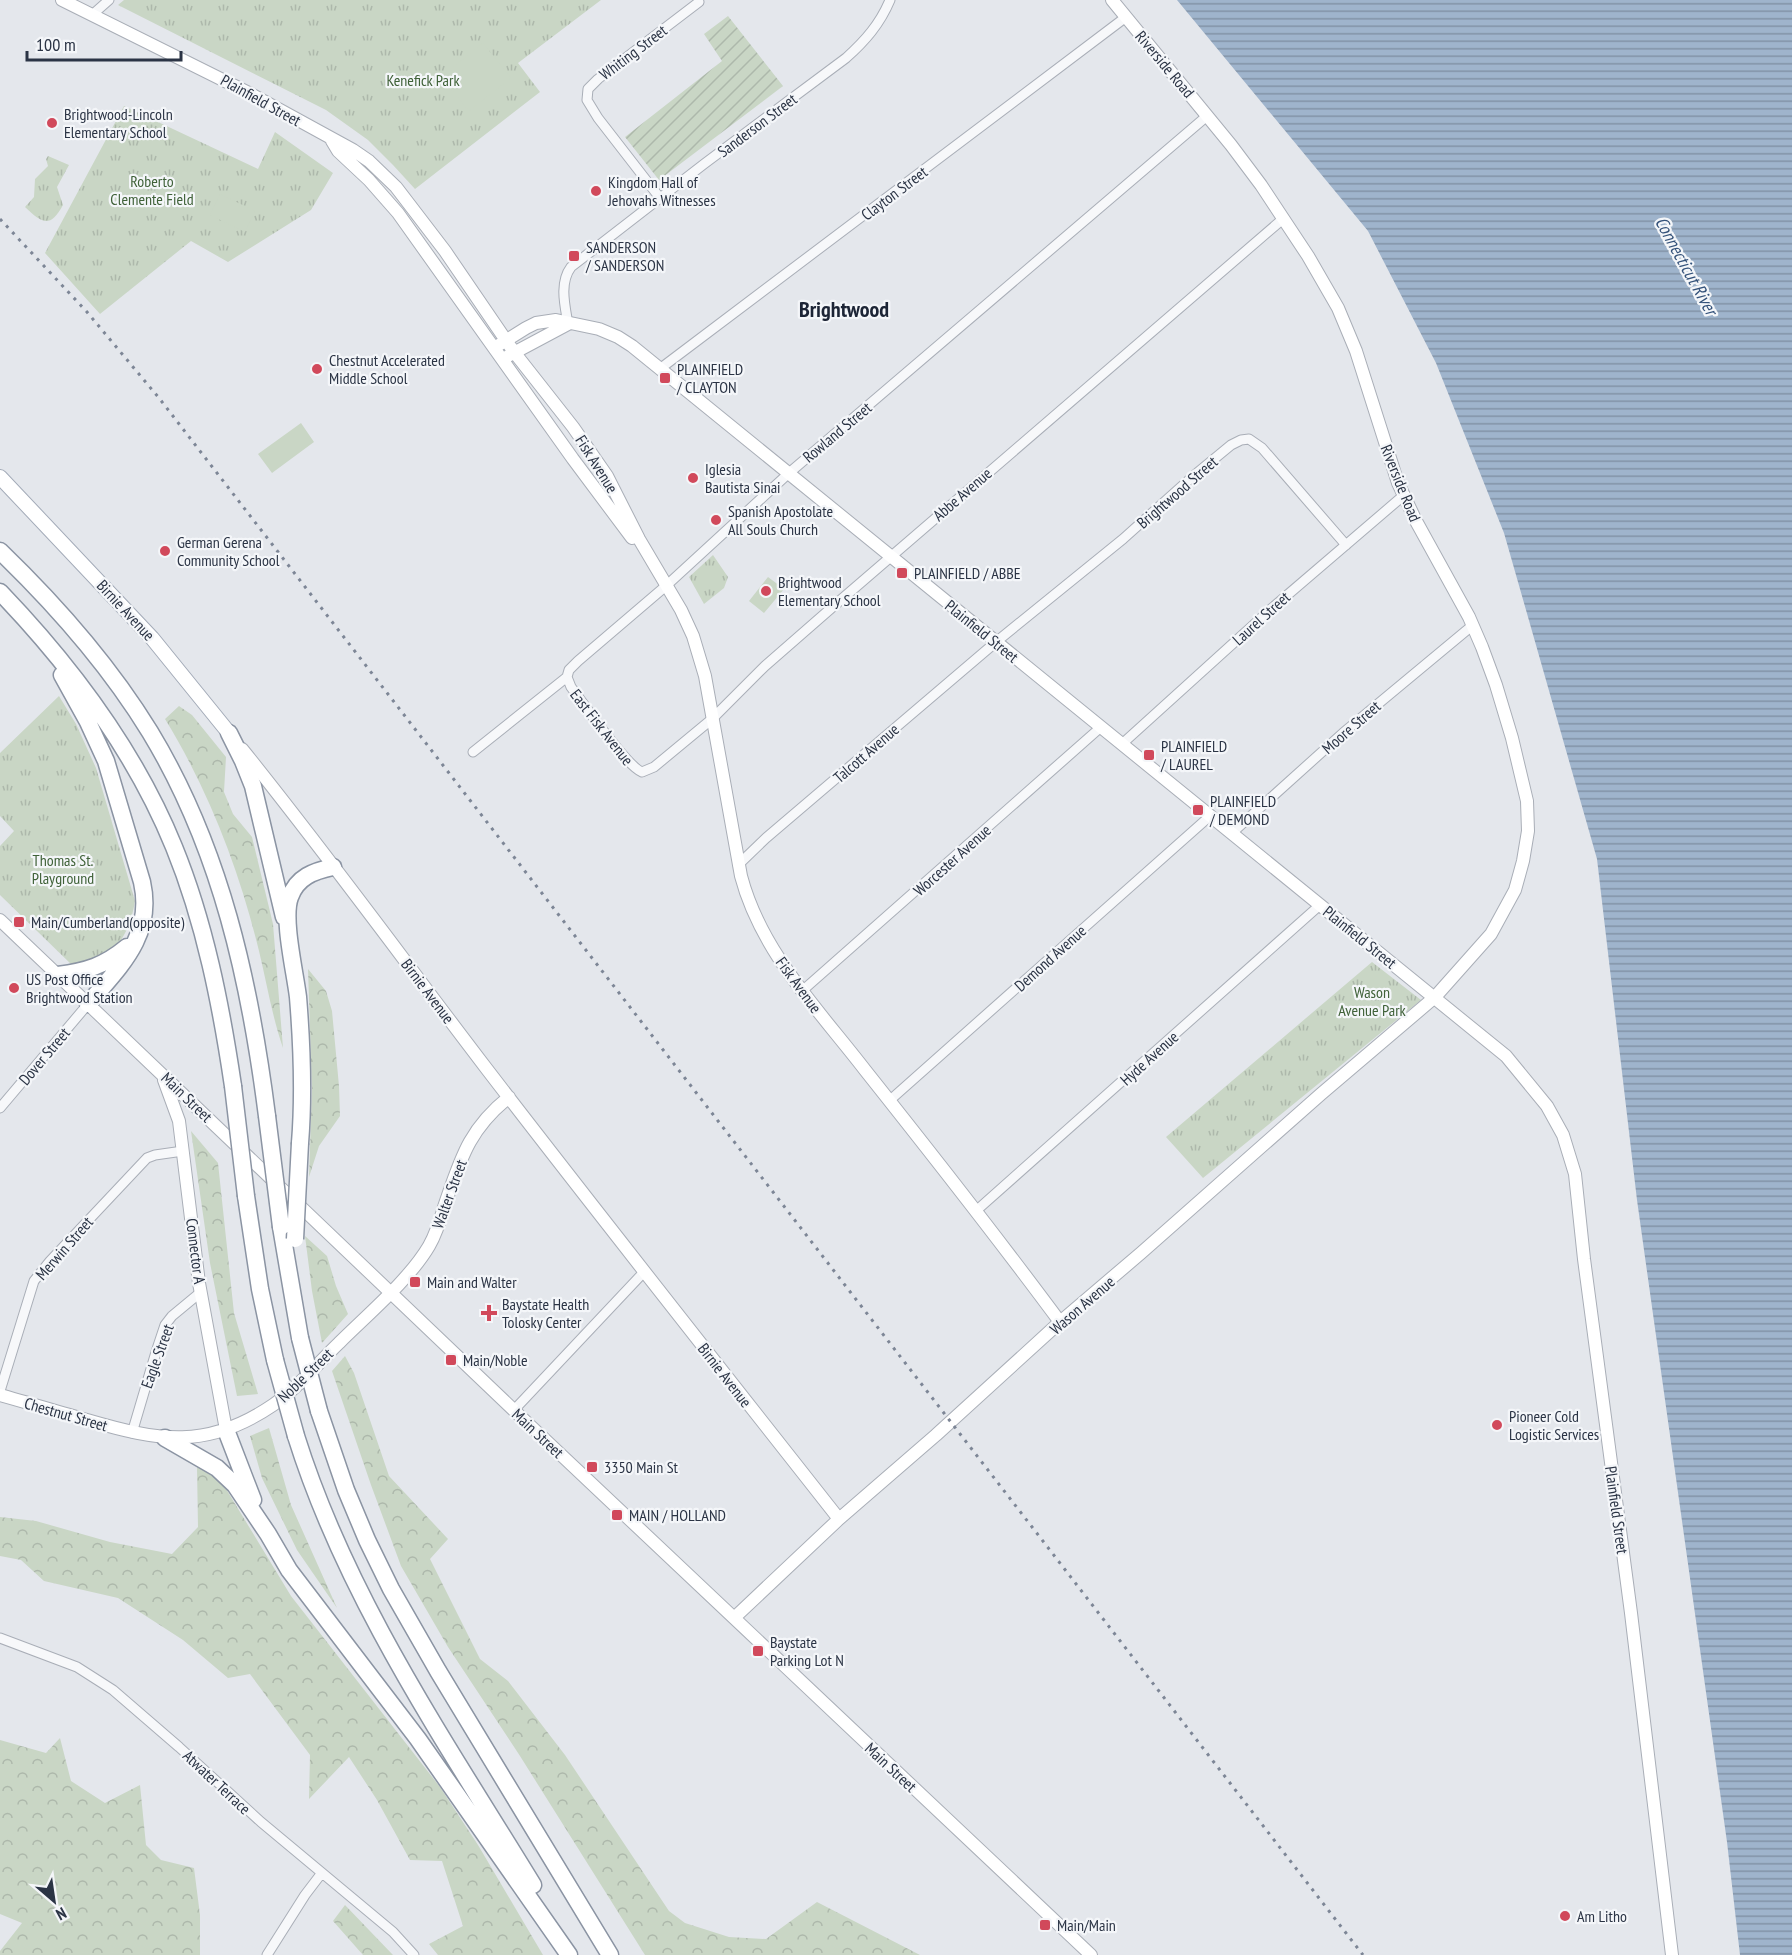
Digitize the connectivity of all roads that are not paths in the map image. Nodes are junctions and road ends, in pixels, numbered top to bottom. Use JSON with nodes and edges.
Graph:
{"nodes":[{"id":1,"x":62,"y":0,"type":"edge"},
{"id":2,"x":109,"y":0,"type":"edge"},
{"id":3,"x":890,"y":0,"type":"edge"},
{"id":4,"x":1112,"y":0,"type":"edge"},
{"id":5,"x":699,"y":2,"type":"dead end"},
{"id":6,"x":92,"y":15,"type":"junction"},
{"id":7,"x":1126,"y":17,"type":"junction"},
{"id":8,"x":1208,"y":116,"type":"junction"},
{"id":9,"x":330,"y":139,"type":"junction"},
{"id":10,"x":660,"y":198,"type":"junction"},
{"id":11,"x":418,"y":214,"type":"junction"},
{"id":12,"x":1284,"y":218,"type":"junction"},
{"id":13,"x":406,"y":224,"type":"junction"},
{"id":14,"x":568,"y":324,"type":"junction"},
{"id":15,"x":506,"y":340,"type":"junction"},
{"id":16,"x":494,"y":348,"type":"junction"},
{"id":17,"x":514,"y":352,"type":"junction"},
{"id":18,"x":502,"y":360,"type":"junction"},
{"id":19,"x":661,"y":368,"type":"junction"},
{"id":20,"x":789,"y":473,"type":"junction"},
{"id":21,"x":0,"y":477,"type":"edge"},
{"id":22,"x":1403,"y":496,"type":"junction"},
{"id":23,"x":1346,"y":545,"type":"junction"},
{"id":24,"x":0,"y":550,"type":"edge"},
{"id":25,"x":891,"y":556,"type":"junction"},
{"id":26,"x":667,"y":585,"type":"junction"},
{"id":27,"x":0,"y":592,"type":"edge"},
{"id":28,"x":1473,"y":625,"type":"junction"},
{"id":29,"x":36,"y":631,"type":"junction"},
{"id":30,"x":996,"y":642,"type":"junction"},
{"id":31,"x":567,"y":678,"type":"junction"},
{"id":32,"x":712,"y":718,"type":"junction"},
{"id":33,"x":1101,"y":727,"type":"junction"},
{"id":34,"x":229,"y":733,"type":"junction"},
{"id":35,"x":1122,"y":744,"type":"junction"},
{"id":36,"x":473,"y":752,"type":"dead end"},
{"id":37,"x":642,"y":772,"type":"joint"},
{"id":38,"x":1210,"y":816,"type":"junction"},
{"id":39,"x":1232,"y":833,"type":"junction"},
{"id":40,"x":738,"y":865,"type":"junction"},
{"id":41,"x":333,"y":867,"type":"junction"},
{"id":42,"x":1320,"y":905,"type":"junction"},
{"id":43,"x":2,"y":925,"type":"edge"},
{"id":44,"x":135,"y":942,"type":"junction"},
{"id":45,"x":58,"y":975,"type":"junction"},
{"id":46,"x":296,"y":976,"type":"junction"},
{"id":47,"x":802,"y":991,"type":"junction"},
{"id":48,"x":1436,"y":997,"type":"junction"},
{"id":49,"x":88,"y":1004,"type":"junction"},
{"id":50,"x":162,"y":1073,"type":"junction"},
{"id":51,"x":509,"y":1097,"type":"junction"},
{"id":52,"x":889,"y":1101,"type":"junction"},
{"id":53,"x":0,"y":1108,"type":"edge"},
{"id":54,"x":183,"y":1151,"type":"junction"},
{"id":55,"x":977,"y":1210,"type":"junction"},
{"id":56,"x":644,"y":1272,"type":"junction"},
{"id":57,"x":390,"y":1292,"type":"junction"},
{"id":58,"x":201,"y":1293,"type":"junction"},
{"id":59,"x":295,"y":1312,"type":"junction"},
{"id":60,"x":1060,"y":1322,"type":"junction"},
{"id":61,"x":0,"y":1393,"type":"edge"},
{"id":62,"x":514,"y":1410,"type":"junction"},
{"id":63,"x":226,"y":1430,"type":"junction"},
{"id":64,"x":132,"y":1433,"type":"junction"},
{"id":65,"x":165,"y":1438,"type":"junction"},
{"id":66,"x":839,"y":1519,"type":"junction"},
{"id":67,"x":268,"y":1534,"type":"junction"},
{"id":68,"x":734,"y":1618,"type":"junction"},
{"id":69,"x":0,"y":1638,"type":"edge"},
{"id":70,"x":321,"y":1874,"type":"junction"},
{"id":71,"x":267,"y":1955,"type":"edge"},
{"id":72,"x":414,"y":1955,"type":"edge"},
{"id":73,"x":569,"y":1955,"type":"edge"},
{"id":74,"x":575,"y":1955,"type":"edge"},
{"id":75,"x":610,"y":1955,"type":"edge"},
{"id":76,"x":1091,"y":1955,"type":"edge"},
{"id":77,"x":1672,"y":1955,"type":"edge"}],
"edges":[{"from":1,"to":6,"type":"street","name":"Plainfield Street"},
{"from":2,"to":6,"type":"street"},
{"from":3,"to":10,"type":"street","name":"Sanderson Street"},
{"from":4,"to":7,"type":"street","name":"Riverside Road"},
{"from":5,"to":10,"type":"street","name":"Whiting Street"},
{"from":6,"to":9,"type":"street","name":"Plainfield Street"},
{"from":7,"to":8,"type":"street","name":"Riverside Road"},
{"from":7,"to":19,"type":"street","name":"Clayton Street"},
{"from":8,"to":12,"type":"street","name":"Riverside Road"},
{"from":8,"to":20,"type":"street","name":"Rowland Street"},
{"from":9,"to":11,"type":"street","name":"Plainfield Street"},
{"from":9,"to":13,"type":"street","name":"Plainfield Street"},
{"from":10,"to":14,"type":"street","name":"Sanderson Street"},
{"from":11,"to":13,"type":"street"},
{"from":11,"to":15,"type":"street","name":"Plainfield Street"},
{"from":12,"to":22,"type":"street","name":"Riverside Road"},
{"from":12,"to":25,"type":"street","name":"Abbe Avenue"},
{"from":13,"to":16,"type":"street","name":"Plainfield Street"},
{"from":14,"to":15,"type":"street","name":"Plainfield Street"},
{"from":14,"to":17,"type":"street"},
{"from":14,"to":19,"type":"street","name":"Plainfield Street"},
{"from":15,"to":16,"type":"street","name":"Plainfield Street"},
{"from":15,"to":17,"type":"street","name":"Plainfield Street"},
{"from":16,"to":18,"type":"street","name":"Plainfield Street"},
{"from":17,"to":18,"type":"street"},
{"from":17,"to":26,"type":"street","name":"Fisk Avenue"},
{"from":18,"to":26,"type":"street","name":"Fisk Avenue"},
{"from":19,"to":20,"type":"street","name":"Plainfield Street"},
{"from":20,"to":25,"type":"street","name":"Plainfield Street"},
{"from":20,"to":26,"type":"street","name":"Rowland Street"},
{"from":21,"to":34,"type":"main road","name":"Birnie Avenue"},
{"from":22,"to":23,"type":"street","name":"Laurel Street"},
{"from":22,"to":28,"type":"street","name":"Riverside Road"},
{"from":23,"to":30,"type":"street","name":"Brightwood Street"},
{"from":23,"to":35,"type":"street","name":"Laurel Street"},
{"from":24,"to":59,"type":"highway","bridge":true},
{"from":25,"to":30,"type":"street","name":"Plainfield Street"},
{"from":25,"to":32,"type":"street","name":"Abbe Avenue"},
{"from":26,"to":31,"type":"street","name":"Rowland Street"},
{"from":26,"to":32,"type":"street","name":"Fisk Avenue"},
{"from":27,"to":29,"type":"highway"},
{"from":28,"to":39,"type":"street","name":"Moore Street"},
{"from":28,"to":48,"type":"street","name":"Riverside Road"},
{"from":29,"to":44,"type":"highway"},
{"from":29,"to":74,"type":"highway","bridge":true},
{"from":30,"to":33,"type":"street","name":"Plainfield Street"},
{"from":30,"to":40,"type":"street","name":"Talcott Avenue"},
{"from":31,"to":36,"type":"street","name":"Rowland Street"},
{"from":31,"to":37,"type":"street","name":"East Fisk Avenue"},
{"from":32,"to":37,"type":"street","name":"Abbe Avenue"},
{"from":32,"to":40,"type":"street","name":"Fisk Avenue"},
{"from":33,"to":35,"type":"street","name":"Plainfield Street"},
{"from":33,"to":47,"type":"street","name":"Worcester Avenue"},
{"from":34,"to":41,"type":"street","name":"Birnie Avenue"},
{"from":34,"to":46,"type":"highway"},
{"from":35,"to":38,"type":"street","name":"Plainfield Street"},
{"from":38,"to":39,"type":"street","name":"Plainfield Street"},
{"from":38,"to":52,"type":"street","name":"Demond Avenue"},
{"from":39,"to":42,"type":"street","name":"Plainfield Street"},
{"from":40,"to":47,"type":"street","name":"Fisk Avenue"},
{"from":41,"to":46,"type":"highway"},
{"from":41,"to":51,"type":"street","name":"Birnie Avenue"},
{"from":42,"to":48,"type":"street","name":"Plainfield Street"},
{"from":42,"to":55,"type":"street","name":"Hyde Avenue"},
{"from":43,"to":45,"type":"street","name":"Main Street"},
{"from":44,"to":45,"type":"highway"},
{"from":44,"to":49,"type":"highway"},
{"from":45,"to":49,"type":"street","name":"Main Street"},
{"from":46,"to":59,"type":"highway","bridge":true},
{"from":47,"to":52,"type":"street","name":"Fisk Avenue"},
{"from":48,"to":60,"type":"street","name":"Wason Avenue"},
{"from":48,"to":77,"type":"street","name":"Plainfield Street"},
{"from":49,"to":50,"type":"street","name":"Main Street"},
{"from":49,"to":53,"type":"street","name":"Dover Street"},
{"from":50,"to":54,"type":"street","name":"Connector A"},
{"from":50,"to":57,"type":"street","name":"Main Street"},
{"from":51,"to":56,"type":"street","name":"Birnie Avenue"},
{"from":51,"to":57,"type":"street","name":"Walter Street"},
{"from":52,"to":55,"type":"street","name":"Fisk Avenue"},
{"from":54,"to":58,"type":"street","name":"Connector A"},
{"from":54,"to":61,"type":"street","name":"Merwin Street"},
{"from":55,"to":60,"type":"street","name":"Fisk Avenue"},
{"from":56,"to":62,"type":"street"},
{"from":56,"to":66,"type":"street","name":"Birnie Avenue"},
{"from":57,"to":62,"type":"street","name":"Main Street"},
{"from":57,"to":63,"type":"street","name":"Noble Street"},
{"from":58,"to":63,"type":"street","name":"Connector A"},
{"from":58,"to":64,"type":"street","name":"Eagle Street"},
{"from":59,"to":75,"type":"highway","bridge":true},
{"from":60,"to":66,"type":"street","name":"Wason Avenue"},
{"from":61,"to":64,"type":"street","name":"Chestnut Street"},
{"from":62,"to":68,"type":"street","name":"Main Street"},
{"from":63,"to":65,"type":"street","name":"Noble Street"},
{"from":63,"to":67,"type":"highway"},
{"from":64,"to":65,"type":"street","name":"Noble Street"},
{"from":65,"to":67,"type":"highway"},
{"from":66,"to":68,"type":"street","name":"Wason Avenue"},
{"from":67,"to":73,"type":"highway"},
{"from":68,"to":76,"type":"street","name":"Main Street"},
{"from":69,"to":70,"type":"street","name":"Atwater Terrace"},
{"from":70,"to":71,"type":"street"},
{"from":70,"to":72,"type":"street","name":"Atwater Terrace"}]}
